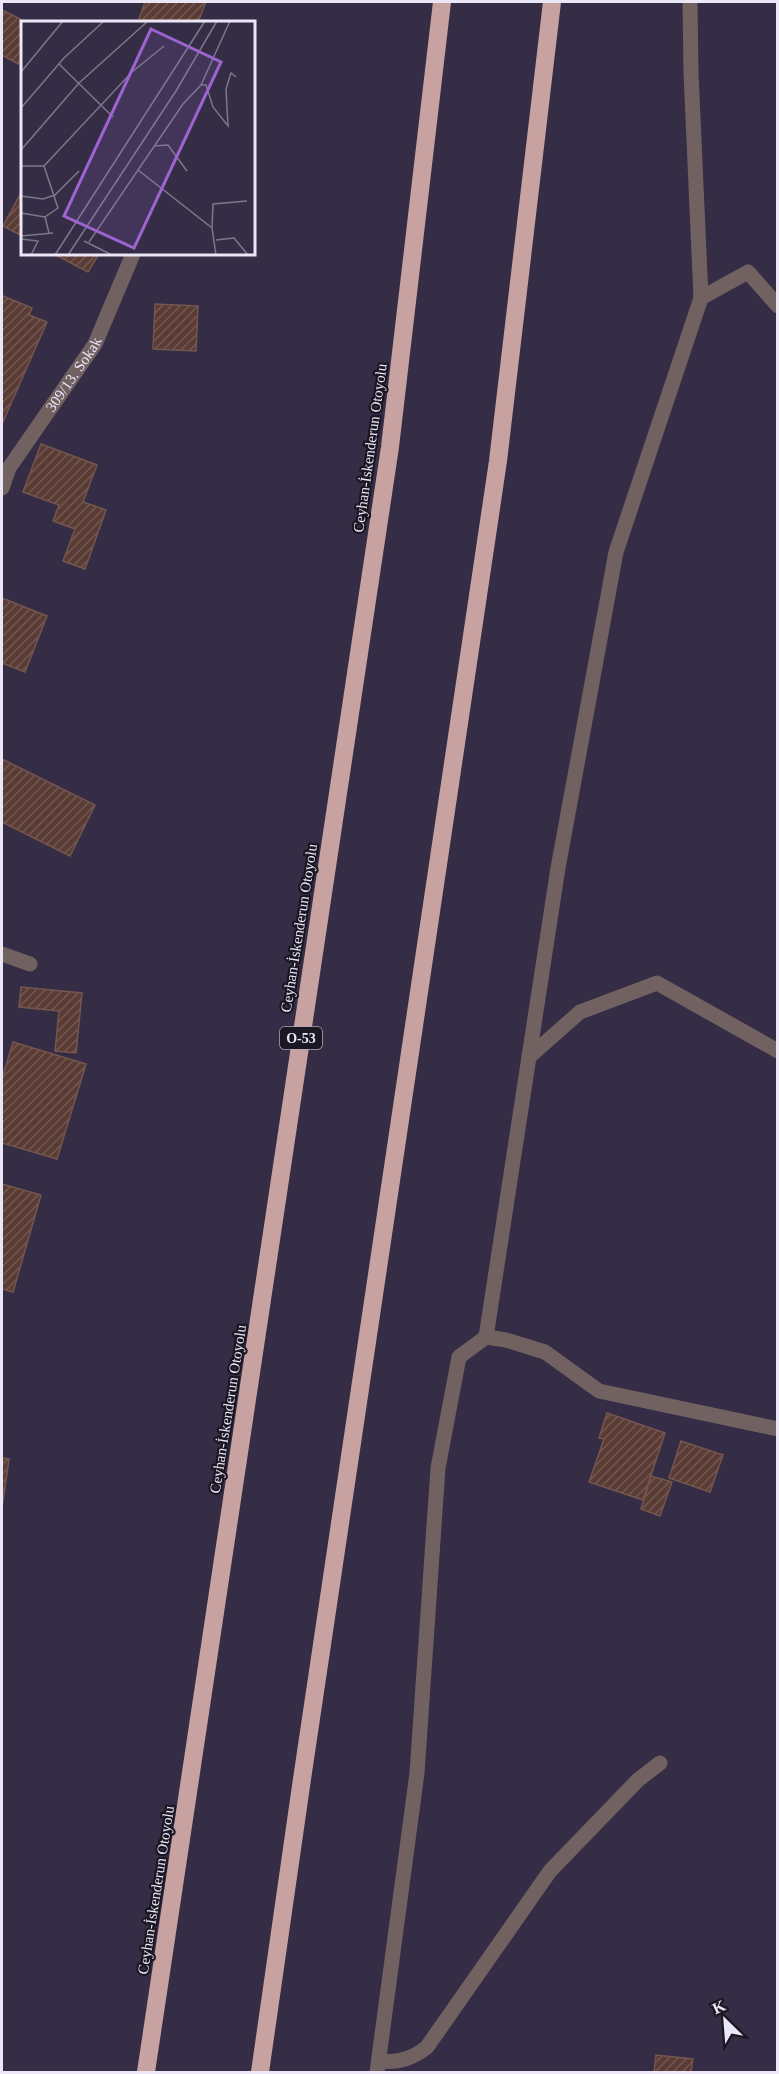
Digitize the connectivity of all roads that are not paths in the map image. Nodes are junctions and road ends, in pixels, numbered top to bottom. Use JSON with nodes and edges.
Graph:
{"nodes":[{"id":1,"x":442,"y":2,"type":"edge"},
{"id":2,"x":552,"y":2,"type":"edge"},
{"id":3,"x":690,"y":2,"type":"edge"},
{"id":4,"x":133,"y":255,"type":"edge"},
{"id":5,"x":701,"y":298,"type":"junction"},
{"id":6,"x":777,"y":306,"type":"edge"},
{"id":7,"x":2,"y":489,"type":"edge"},
{"id":8,"x":2,"y":954,"type":"edge"},
{"id":9,"x":30,"y":964,"type":"dead end"},
{"id":10,"x":777,"y":1051,"type":"edge"},
{"id":11,"x":529,"y":1057,"type":"junction"},
{"id":12,"x":486,"y":1337,"type":"junction"},
{"id":13,"x":777,"y":1429,"type":"edge"},
{"id":14,"x":660,"y":1762,"type":"dead end"},
{"id":15,"x":378,"y":2067,"type":"edge"},
{"id":16,"x":146,"y":2073,"type":"edge"},
{"id":17,"x":260,"y":2073,"type":"edge"}],
"edges":[{"from":1,"to":16,"type":"highway","name":"Ceyhan-İskenderun Otoyolu","number":"O-53"},
{"from":2,"to":17,"type":"highway"},
{"from":3,"to":5,"type":"street"},
{"from":4,"to":7,"type":"street","name":"309/13. Sokak"},
{"from":5,"to":6,"type":"street"},
{"from":5,"to":11,"type":"street"},
{"from":8,"to":9,"type":"street"},
{"from":10,"to":11,"type":"street"},
{"from":11,"to":12,"type":"street"},
{"from":12,"to":13,"type":"street"},
{"from":12,"to":15,"type":"street"},
{"from":14,"to":15,"type":"street"}]}
